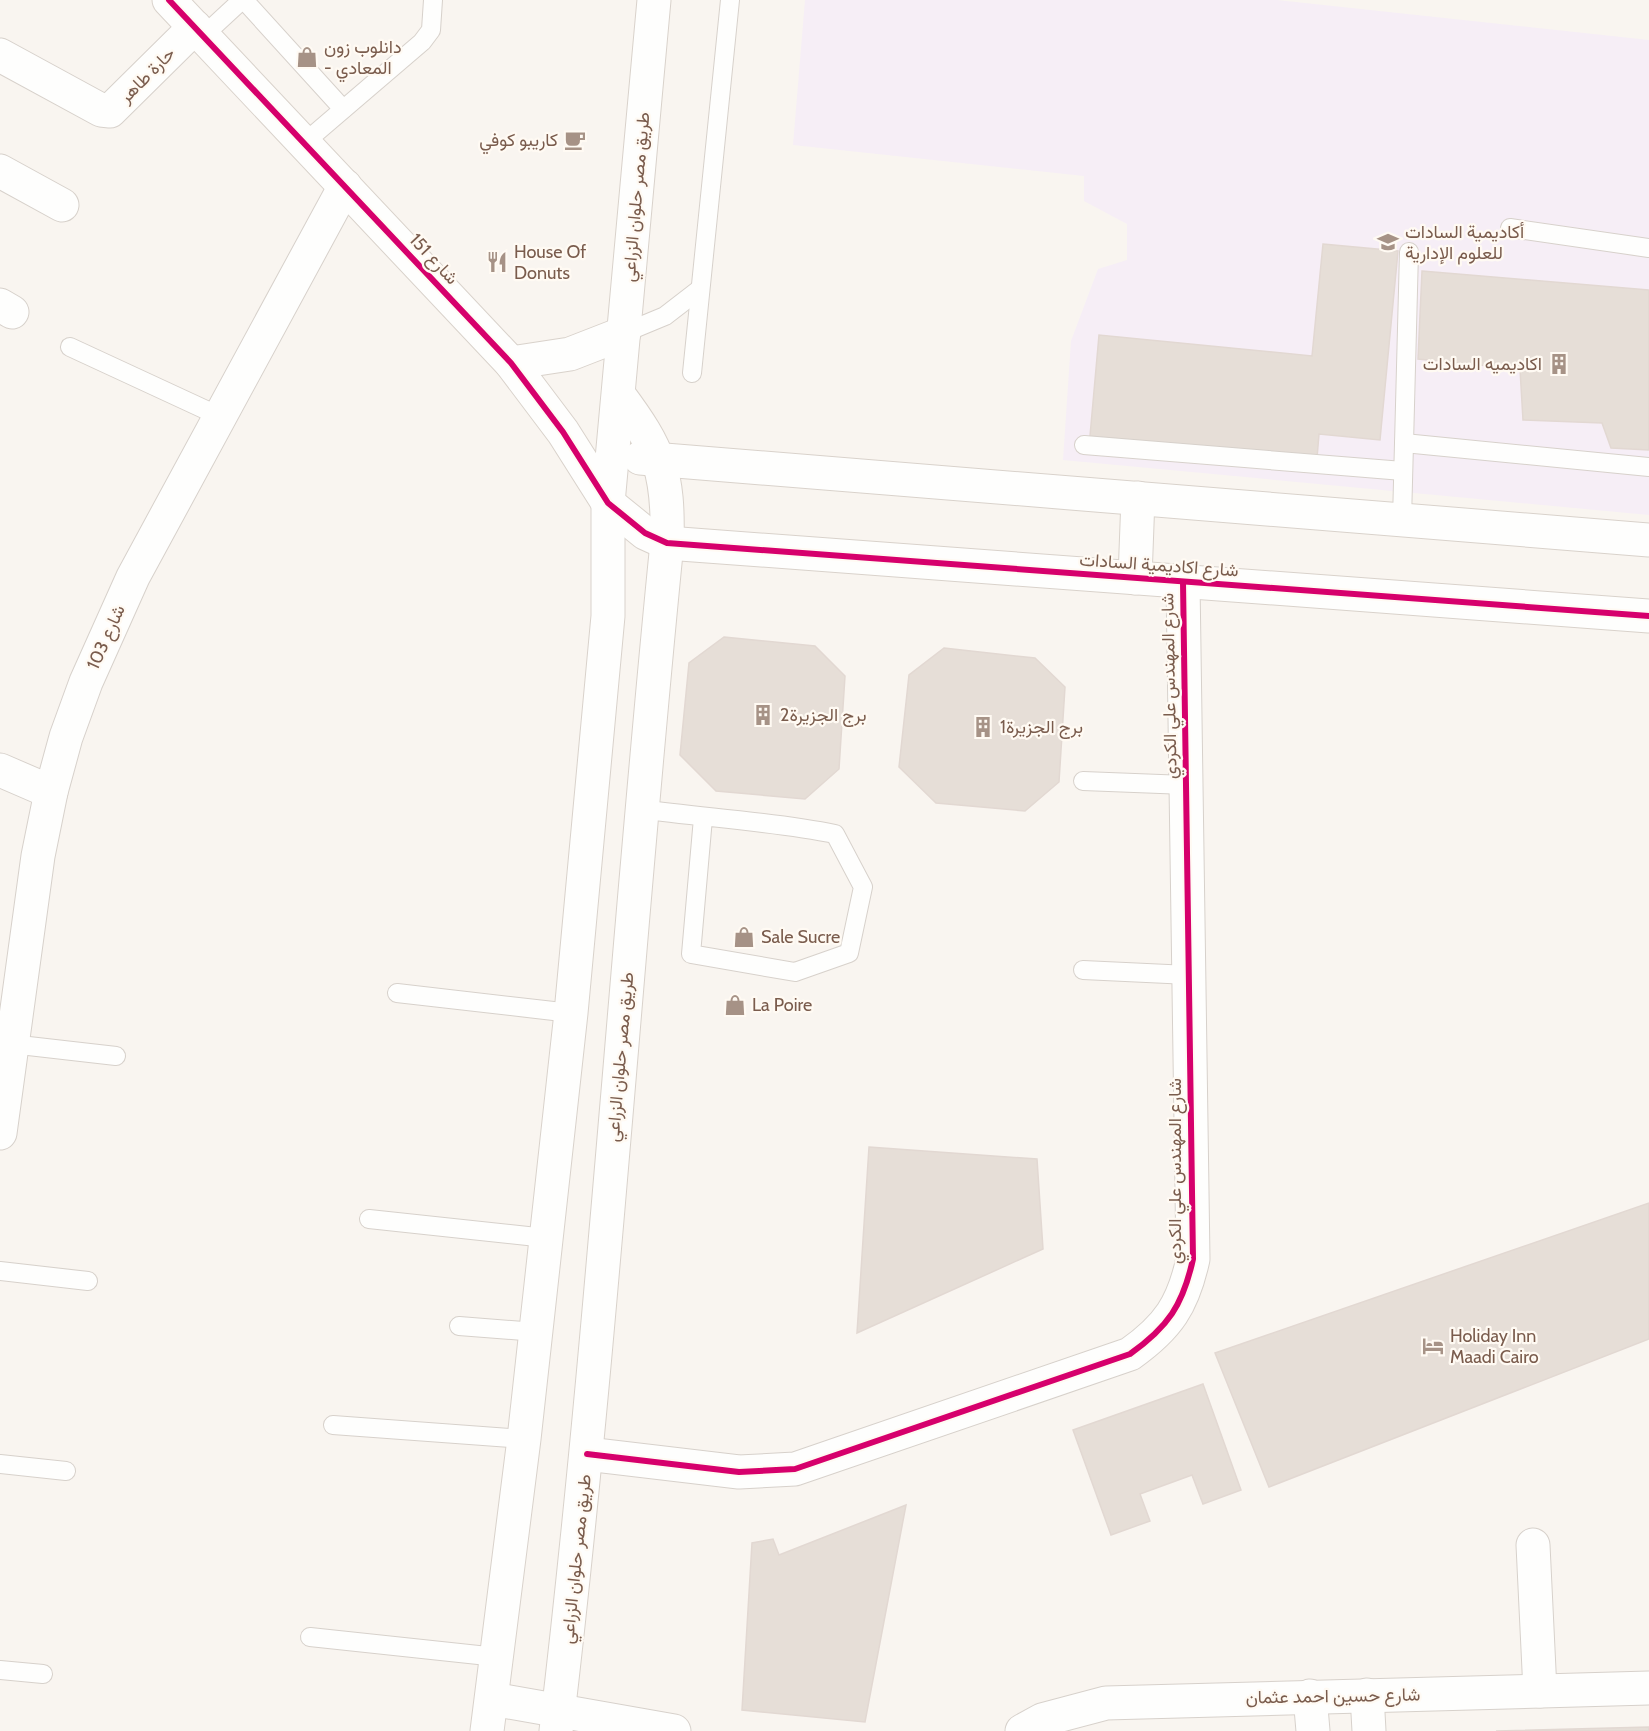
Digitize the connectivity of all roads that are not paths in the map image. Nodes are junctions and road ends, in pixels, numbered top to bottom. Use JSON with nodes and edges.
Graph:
{"nodes":[{"id":1,"x":169,"y":0,"type":"edge"},
{"id":2,"x":244,"y":0,"type":"edge"},
{"id":3,"x":433,"y":0,"type":"edge"},
{"id":4,"x":654,"y":0,"type":"edge"},
{"id":5,"x":729,"y":0,"type":"edge"},
{"id":6,"x":199,"y":32,"type":"junction"},
{"id":7,"x":0,"y":55,"type":"edge"},
{"id":8,"x":343,"y":109,"type":"junction"},
{"id":9,"x":304,"y":143,"type":"junction"},
{"id":10,"x":0,"y":171,"type":"edge"},
{"id":11,"x":345,"y":186,"type":"junction"},
{"id":12,"x":62,"y":205,"type":"dead end"},
{"id":13,"x":1510,"y":228,"type":"dead end"},
{"id":14,"x":1649,"y":248,"type":"edge"},
{"id":15,"x":1408,"y":252,"type":"dead end"},
{"id":16,"x":700,"y":290,"type":"junction"},
{"id":17,"x":624,"y":333,"type":"junction"},
{"id":18,"x":70,"y":347,"type":"dead end"},
{"id":19,"x":512,"y":363,"type":"junction"},
{"id":20,"x":692,"y":372,"type":"dead end"},
{"id":21,"x":619,"y":395,"type":"junction"},
{"id":22,"x":219,"y":416,"type":"junction"},
{"id":23,"x":1404,"y":443,"type":"junction"},
{"id":24,"x":1084,"y":445,"type":"dead end"},
{"id":25,"x":612,"y":456,"type":"junction"},
{"id":26,"x":661,"y":461,"type":"junction"},
{"id":27,"x":1649,"y":467,"type":"edge"},
{"id":28,"x":1403,"y":471,"type":"junction"},
{"id":29,"x":1138,"y":498,"type":"junction"},
{"id":30,"x":608,"y":503,"type":"junction"},
{"id":31,"x":1402,"y":520,"type":"junction"},
{"id":32,"x":1649,"y":540,"type":"edge"},
{"id":33,"x":667,"y":543,"type":"junction"},
{"id":34,"x":1135,"y":578,"type":"junction"},
{"id":35,"x":1183,"y":582,"type":"junction"},
{"id":36,"x":1649,"y":616,"type":"edge"},
{"id":37,"x":0,"y":770,"type":"edge"},
{"id":38,"x":1083,"y":781,"type":"dead end"},
{"id":39,"x":1186,"y":785,"type":"junction"},
{"id":40,"x":51,"y":792,"type":"junction"},
{"id":41,"x":640,"y":809,"type":"junction"},
{"id":42,"x":703,"y":818,"type":"junction"},
{"id":43,"x":1083,"y":970,"type":"dead end"},
{"id":44,"x":1189,"y":975,"type":"junction"},
{"id":45,"x":397,"y":993,"type":"dead end"},
{"id":46,"x":571,"y":1013,"type":"junction"},
{"id":47,"x":11,"y":1044,"type":"junction"},
{"id":48,"x":116,"y":1056,"type":"dead end"},
{"id":49,"x":0,"y":1133,"type":"edge"},
{"id":50,"x":369,"y":1219,"type":"dead end"},
{"id":51,"x":546,"y":1238,"type":"junction"},
{"id":52,"x":0,"y":1271,"type":"edge"},
{"id":53,"x":88,"y":1281,"type":"dead end"},
{"id":54,"x":459,"y":1326,"type":"dead end"},
{"id":55,"x":536,"y":1332,"type":"junction"},
{"id":56,"x":333,"y":1425,"type":"dead end"},
{"id":57,"x":524,"y":1439,"type":"junction"},
{"id":58,"x":587,"y":1455,"type":"junction"},
{"id":59,"x":0,"y":1464,"type":"edge"},
{"id":60,"x":66,"y":1471,"type":"dead end"},
{"id":61,"x":1533,"y":1545,"type":"dead end"},
{"id":62,"x":310,"y":1637,"type":"dead end"},
{"id":63,"x":497,"y":1657,"type":"junction"},
{"id":64,"x":0,"y":1670,"type":"edge"},
{"id":65,"x":43,"y":1674,"type":"dead end"},
{"id":66,"x":1649,"y":1688,"type":"edge"},
{"id":67,"x":1540,"y":1691,"type":"junction"},
{"id":68,"x":1367,"y":1695,"type":"junction"},
{"id":69,"x":1310,"y":1696,"type":"junction"},
{"id":70,"x":492,"y":1699,"type":"junction"},
{"id":71,"x":558,"y":1721,"type":"edge"},
{"id":72,"x":487,"y":1731,"type":"edge"},
{"id":73,"x":674,"y":1731,"type":"edge"},
{"id":74,"x":1022,"y":1731,"type":"edge"},
{"id":75,"x":1312,"y":1731,"type":"edge"},
{"id":76,"x":1369,"y":1731,"type":"edge"}],
"edges":[{"from":1,"to":6,"type":"street","name":"شارع 151"},
{"from":2,"to":6,"type":"lane"},
{"from":2,"to":8,"type":"lane"},
{"from":3,"to":8,"type":"lane"},
{"from":4,"to":17,"type":"street","name":"طريق مصر حلوان الزراعي"},
{"from":5,"to":16,"type":"lane"},
{"from":6,"to":7,"type":"street","name":"حارة طاهر"},
{"from":6,"to":9,"type":"street","name":"شارع 151"},
{"from":8,"to":9,"type":"lane"},
{"from":9,"to":11,"type":"street","name":"شارع 151"},
{"from":10,"to":12,"type":"street"},
{"from":11,"to":19,"type":"street","name":"شارع 151"},
{"from":11,"to":22,"type":"street","name":"شارع 103"},
{"from":13,"to":14,"type":"lane"},
{"from":15,"to":23,"type":"lane"},
{"from":16,"to":17,"type":"lane"},
{"from":16,"to":20,"type":"lane"},
{"from":17,"to":19,"type":"street"},
{"from":17,"to":21,"type":"street","name":"طريق مصر حلوان الزراعي"},
{"from":18,"to":22,"type":"lane"},
{"from":19,"to":30,"type":"street","name":"شارع 151"},
{"from":21,"to":25,"type":"street","name":"طريق مصر حلوان الزراعي"},
{"from":21,"to":26,"type":"street","name":"طريق مصر حلوان الزراعي"},
{"from":22,"to":40,"type":"street","name":"شارع 103"},
{"from":23,"to":27,"type":"lane"},
{"from":23,"to":28,"type":"lane"},
{"from":24,"to":28,"type":"lane"},
{"from":25,"to":26,"type":"street"},
{"from":25,"to":30,"type":"street","name":"طريق مصر حلوان الزراعي"},
{"from":26,"to":29,"type":"street"},
{"from":26,"to":33,"type":"street","name":"طريق مصر حلوان الزراعي"},
{"from":28,"to":31,"type":"lane"},
{"from":29,"to":31,"type":"street"},
{"from":29,"to":34,"type":"street"},
{"from":30,"to":33,"type":"street","name":"شارع 151"},
{"from":30,"to":46,"type":"street","name":"طريق مصر حلوان الزراعي"},
{"from":31,"to":32,"type":"street"},
{"from":33,"to":34,"type":"street","name":"شارع اكاديمية السادات"},
{"from":33,"to":41,"type":"street","name":"طريق مصر حلوان الزراعي"},
{"from":34,"to":35,"type":"street","name":"شارع اكاديمية السادات"},
{"from":35,"to":36,"type":"street","name":"شارع اكاديمية السادات"},
{"from":35,"to":39,"type":"street","name":"شارع المهندس علي الكردي"},
{"from":37,"to":40,"type":"street"},
{"from":38,"to":39,"type":"lane"},
{"from":39,"to":44,"type":"street","name":"شارع المهندس علي الكردي"},
{"from":40,"to":47,"type":"street","name":"شارع 103"},
{"from":41,"to":42,"type":"lane"},
{"from":41,"to":58,"type":"street","name":"طريق مصر حلوان الزراعي"},
{"from":42,"to":42,"type":"lane"},
{"from":43,"to":44,"type":"lane"},
{"from":44,"to":58,"type":"street","name":"شارع المهندس علي الكردي"},
{"from":45,"to":46,"type":"lane"},
{"from":46,"to":51,"type":"street","name":"طريق مصر حلوان الزراعي"},
{"from":47,"to":48,"type":"lane"},
{"from":47,"to":49,"type":"street","name":"شارع 103"},
{"from":50,"to":51,"type":"lane"},
{"from":51,"to":55,"type":"street","name":"طريق مصر حلوان الزراعي"},
{"from":52,"to":53,"type":"lane"},
{"from":54,"to":55,"type":"lane"},
{"from":55,"to":57,"type":"street","name":"طريق مصر حلوان الزراعي"},
{"from":56,"to":57,"type":"lane"},
{"from":57,"to":63,"type":"street","name":"طريق مصر حلوان الزراعي"},
{"from":58,"to":71,"type":"street","name":"طريق مصر حلوان الزراعي"},
{"from":59,"to":60,"type":"lane"},
{"from":61,"to":67,"type":"street"},
{"from":62,"to":63,"type":"lane"},
{"from":63,"to":70,"type":"street","name":"طريق مصر حلوان الزراعي"},
{"from":64,"to":65,"type":"lane"},
{"from":66,"to":67,"type":"street","name":"شارع حسين احمد عثمان"},
{"from":67,"to":68,"type":"street","name":"شارع حسين احمد عثمان"},
{"from":68,"to":69,"type":"street","name":"شارع حسين احمد عثمان"},
{"from":68,"to":76,"type":"street"},
{"from":69,"to":74,"type":"street","name":"شارع حسين احمد عثمان"},
{"from":69,"to":75,"type":"street"},
{"from":70,"to":71,"type":"street"},
{"from":70,"to":72,"type":"street","name":"طريق مصر حلوان الزراعي"},
{"from":71,"to":73,"type":"street"}]}
